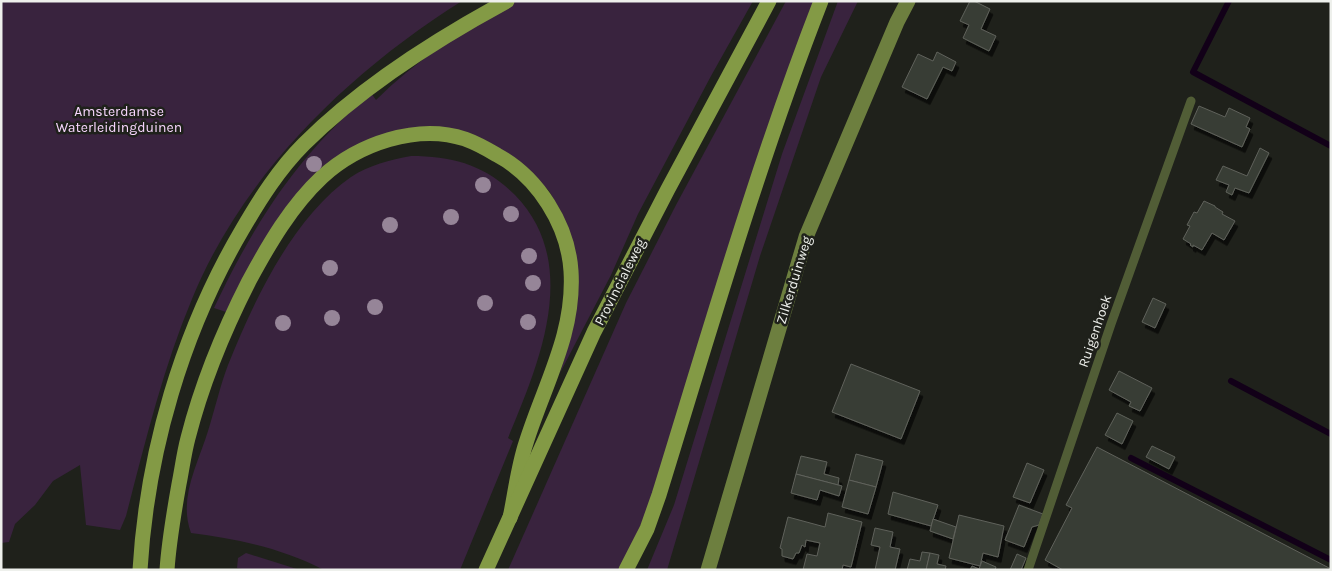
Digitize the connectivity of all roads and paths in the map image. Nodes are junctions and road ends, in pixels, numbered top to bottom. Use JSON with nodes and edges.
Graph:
{"nodes":[{"id":1,"x":507,"y":1,"type":"edge"},
{"id":2,"x":769,"y":1,"type":"edge"},
{"id":3,"x":821,"y":1,"type":"edge"},
{"id":4,"x":908,"y":1,"type":"edge"},
{"id":5,"x":1191,"y":101,"type":"dead end"},
{"id":6,"x":510,"y":518,"type":"junction"},
{"id":7,"x":140,"y":570,"type":"edge"},
{"id":8,"x":167,"y":570,"type":"edge"},
{"id":9,"x":486,"y":570,"type":"edge"},
{"id":10,"x":626,"y":570,"type":"edge"},
{"id":11,"x":708,"y":570,"type":"edge"},
{"id":12,"x":1028,"y":570,"type":"edge"}],
"edges":[{"from":1,"to":7,"type":"main road"},
{"from":2,"to":6,"type":"main road","name":"Provincialeweg"},
{"from":3,"to":10,"type":"main road"},
{"from":4,"to":11,"type":"street","name":"Zilkerduinweg"},
{"from":5,"to":12,"type":"lane","name":"Ruigenhoek"},
{"from":6,"to":8,"type":"main road"},
{"from":6,"to":9,"type":"main road","name":"Provincialeweg"}]}
